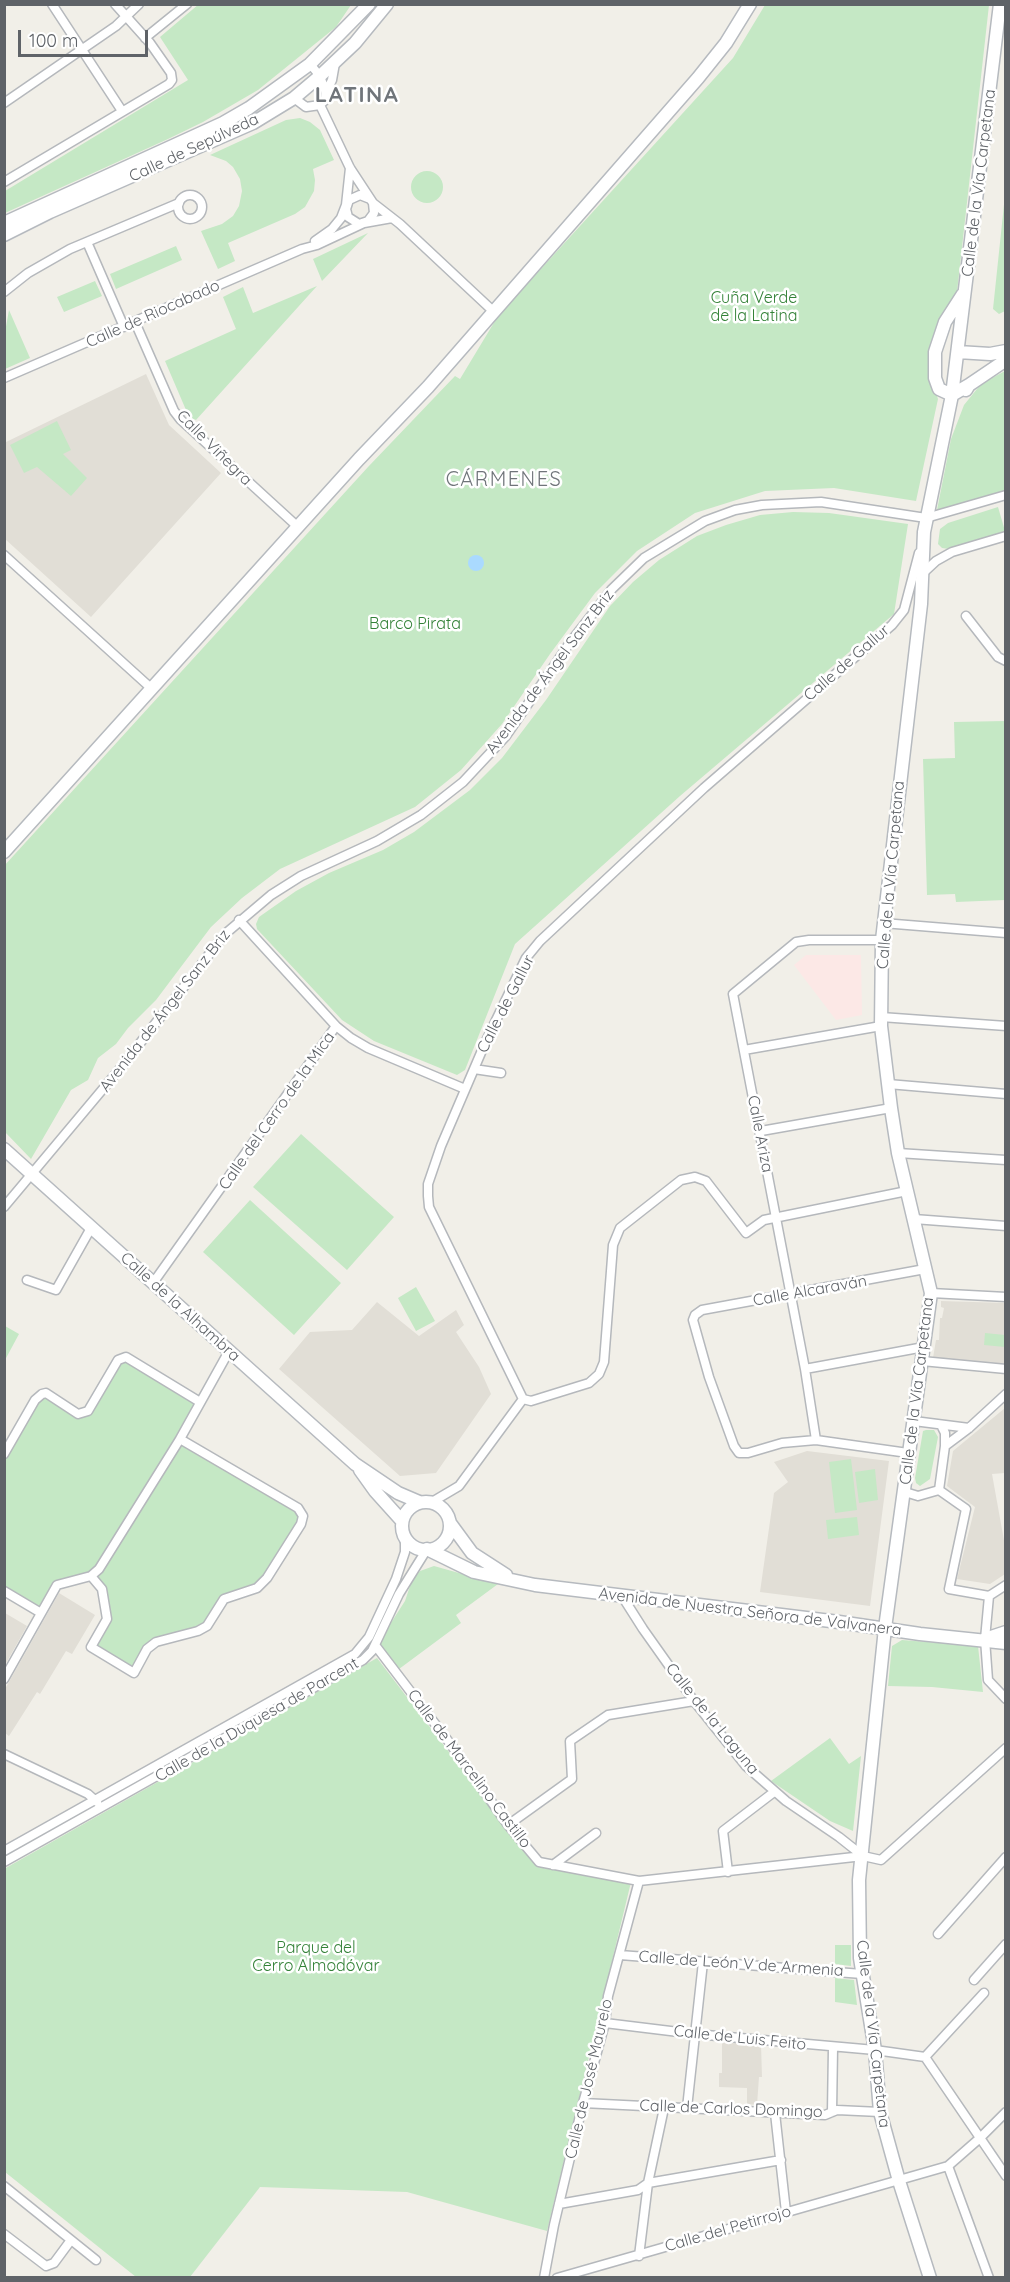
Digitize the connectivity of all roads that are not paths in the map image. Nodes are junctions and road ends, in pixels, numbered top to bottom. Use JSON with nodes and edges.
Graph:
{"nodes":[{"id":1,"x":52,"y":4,"type":"edge"},
{"id":2,"x":115,"y":4,"type":"edge"},
{"id":3,"x":139,"y":4,"type":"edge"},
{"id":4,"x":187,"y":4,"type":"edge"},
{"id":5,"x":369,"y":4,"type":"edge"},
{"id":6,"x":387,"y":4,"type":"edge"},
{"id":7,"x":750,"y":4,"type":"edge"},
{"id":8,"x":1000,"y":4,"type":"edge"},
{"id":9,"x":126,"y":16,"type":"junction"},
{"id":10,"x":145,"y":38,"type":"junction"},
{"id":11,"x":81,"y":49,"type":"junction"},
{"id":12,"x":334,"y":63,"type":"junction"},
{"id":13,"x":310,"y":64,"type":"junction"},
{"id":14,"x":320,"y":75,"type":"junction"},
{"id":15,"x":326,"y":93,"type":"junction"},
{"id":16,"x":294,"y":98,"type":"junction"},
{"id":17,"x":4,"y":103,"type":"edge"},
{"id":18,"x":320,"y":105,"type":"junction"},
{"id":19,"x":122,"y":111,"type":"junction"},
{"id":20,"x":350,"y":168,"type":"junction"},
{"id":21,"x":4,"y":182,"type":"edge"},
{"id":22,"x":372,"y":201,"type":"junction"},
{"id":23,"x":179,"y":203,"type":"dead end"},
{"id":24,"x":346,"y":205,"type":"junction"},
{"id":25,"x":392,"y":218,"type":"junction"},
{"id":26,"x":364,"y":223,"type":"junction"},
{"id":27,"x":4,"y":224,"type":"edge"},
{"id":28,"x":4,"y":235,"type":"edge"},
{"id":29,"x":87,"y":242,"type":"junction"},
{"id":30,"x":302,"y":249,"type":"junction"},
{"id":31,"x":965,"y":291,"type":"junction"},
{"id":32,"x":4,"y":292,"type":"edge"},
{"id":33,"x":493,"y":311,"type":"junction"},
{"id":34,"x":135,"y":322,"type":"junction"},
{"id":35,"x":123,"y":327,"type":"junction"},
{"id":36,"x":1005,"y":351,"type":"edge"},
{"id":37,"x":958,"y":352,"type":"junction"},
{"id":38,"x":1005,"y":360,"type":"edge"},
{"id":39,"x":4,"y":378,"type":"edge"},
{"id":40,"x":969,"y":385,"type":"junction"},
{"id":41,"x":952,"y":395,"type":"junction"},
{"id":42,"x":949,"y":412,"type":"junction"},
{"id":43,"x":1005,"y":496,"type":"edge"},
{"id":44,"x":926,"y":518,"type":"junction"},
{"id":45,"x":298,"y":527,"type":"junction"},
{"id":46,"x":924,"y":532,"type":"junction"},
{"id":47,"x":1005,"y":536,"type":"edge"},
{"id":48,"x":4,"y":555,"type":"edge"},
{"id":49,"x":922,"y":574,"type":"junction"},
{"id":50,"x":966,"y":616,"type":"dead end"},
{"id":51,"x":1005,"y":661,"type":"edge"},
{"id":52,"x":152,"y":688,"type":"junction"},
{"id":53,"x":4,"y":852,"type":"edge"},
{"id":54,"x":239,"y":920,"type":"junction"},
{"id":55,"x":883,"y":923,"type":"junction"},
{"id":56,"x":1005,"y":933,"type":"edge"},
{"id":57,"x":882,"y":940,"type":"junction"},
{"id":58,"x":881,"y":1021,"type":"junction"},
{"id":59,"x":1005,"y":1025,"type":"edge"},
{"id":60,"x":336,"y":1026,"type":"junction"},
{"id":61,"x":744,"y":1050,"type":"junction"},
{"id":62,"x":474,"y":1069,"type":"junction"},
{"id":63,"x":501,"y":1073,"type":"dead end"},
{"id":64,"x":888,"y":1084,"type":"junction"},
{"id":65,"x":465,"y":1089,"type":"junction"},
{"id":66,"x":1005,"y":1094,"type":"edge"},
{"id":67,"x":891,"y":1108,"type":"junction"},
{"id":68,"x":761,"y":1131,"type":"junction"},
{"id":69,"x":4,"y":1149,"type":"edge"},
{"id":70,"x":898,"y":1153,"type":"junction"},
{"id":71,"x":1005,"y":1160,"type":"edge"},
{"id":72,"x":32,"y":1174,"type":"junction"},
{"id":73,"x":907,"y":1191,"type":"junction"},
{"id":74,"x":4,"y":1207,"type":"edge"},
{"id":75,"x":776,"y":1218,"type":"junction"},
{"id":76,"x":914,"y":1219,"type":"junction"},
{"id":77,"x":1005,"y":1226,"type":"edge"},
{"id":78,"x":91,"y":1227,"type":"junction"},
{"id":79,"x":926,"y":1269,"type":"junction"},
{"id":80,"x":27,"y":1280,"type":"dead end"},
{"id":81,"x":153,"y":1283,"type":"junction"},
{"id":82,"x":931,"y":1293,"type":"junction"},
{"id":83,"x":790,"y":1295,"type":"junction"},
{"id":84,"x":1005,"y":1297,"type":"edge"},
{"id":85,"x":924,"y":1347,"type":"junction"},
{"id":86,"x":230,"y":1352,"type":"junction"},
{"id":87,"x":922,"y":1361,"type":"junction"},
{"id":88,"x":805,"y":1369,"type":"junction"},
{"id":89,"x":1005,"y":1369,"type":"edge"},
{"id":90,"x":1005,"y":1394,"type":"edge"},
{"id":91,"x":523,"y":1399,"type":"junction"},
{"id":92,"x":200,"y":1401,"type":"junction"},
{"id":93,"x":914,"y":1421,"type":"junction"},
{"id":94,"x":941,"y":1425,"type":"junction"},
{"id":95,"x":969,"y":1428,"type":"junction"},
{"id":96,"x":180,"y":1439,"type":"junction"},
{"id":97,"x":816,"y":1440,"type":"junction"},
{"id":98,"x":945,"y":1446,"type":"junction"},
{"id":99,"x":908,"y":1453,"type":"junction"},
{"id":100,"x":4,"y":1454,"type":"edge"},
{"id":101,"x":356,"y":1464,"type":"junction"},
{"id":102,"x":939,"y":1490,"type":"junction"},
{"id":103,"x":905,"y":1492,"type":"junction"},
{"id":104,"x":419,"y":1502,"type":"junction"},
{"id":105,"x":432,"y":1502,"type":"junction"},
{"id":106,"x":402,"y":1521,"type":"junction"},
{"id":107,"x":450,"y":1522,"type":"junction"},
{"id":108,"x":405,"y":1537,"type":"junction"},
{"id":109,"x":427,"y":1549,"type":"junction"},
{"id":110,"x":91,"y":1576,"type":"junction"},
{"id":111,"x":515,"y":1580,"type":"junction"},
{"id":112,"x":1005,"y":1585,"type":"edge"},
{"id":113,"x":4,"y":1591,"type":"edge"},
{"id":114,"x":622,"y":1596,"type":"junction"},
{"id":115,"x":989,"y":1596,"type":"junction"},
{"id":116,"x":41,"y":1613,"type":"junction"},
{"id":117,"x":885,"y":1628,"type":"junction"},
{"id":118,"x":1005,"y":1632,"type":"edge"},
{"id":119,"x":985,"y":1639,"type":"junction"},
{"id":120,"x":1005,"y":1643,"type":"edge"},
{"id":121,"x":375,"y":1645,"type":"junction"},
{"id":122,"x":4,"y":1679,"type":"edge"},
{"id":123,"x":1005,"y":1699,"type":"edge"},
{"id":124,"x":694,"y":1701,"type":"junction"},
{"id":125,"x":1005,"y":1748,"type":"edge"},
{"id":126,"x":4,"y":1754,"type":"edge"},
{"id":127,"x":774,"y":1792,"type":"junction"},
{"id":128,"x":96,"y":1800,"type":"junction"},
{"id":129,"x":102,"y":1807,"type":"junction"},
{"id":130,"x":508,"y":1825,"type":"junction"},
{"id":131,"x":596,"y":1833,"type":"dead end"},
{"id":132,"x":4,"y":1851,"type":"edge"},
{"id":133,"x":863,"y":1856,"type":"junction"},
{"id":134,"x":1005,"y":1857,"type":"edge"},
{"id":135,"x":4,"y":1862,"type":"edge"},
{"id":136,"x":553,"y":1865,"type":"junction"},
{"id":137,"x":728,"y":1872,"type":"junction"},
{"id":138,"x":639,"y":1881,"type":"junction"},
{"id":139,"x":938,"y":1934,"type":"dead end"},
{"id":140,"x":1005,"y":1944,"type":"edge"},
{"id":141,"x":620,"y":1955,"type":"junction"},
{"id":142,"x":703,"y":1962,"type":"junction"},
{"id":143,"x":862,"y":1974,"type":"junction"},
{"id":144,"x":974,"y":1980,"type":"dead end"},
{"id":145,"x":984,"y":1993,"type":"dead end"},
{"id":146,"x":605,"y":2023,"type":"junction"},
{"id":147,"x":695,"y":2034,"type":"junction"},
{"id":148,"x":833,"y":2048,"type":"junction"},
{"id":149,"x":875,"y":2050,"type":"junction"},
{"id":150,"x":925,"y":2057,"type":"junction"},
{"id":151,"x":583,"y":2103,"type":"junction"},
{"id":152,"x":664,"y":2108,"type":"junction"},
{"id":153,"x":687,"y":2108,"type":"junction"},
{"id":154,"x":832,"y":2112,"type":"junction"},
{"id":155,"x":879,"y":2112,"type":"junction"},
{"id":156,"x":1005,"y":2112,"type":"edge"},
{"id":157,"x":776,"y":2113,"type":"junction"},
{"id":158,"x":980,"y":2138,"type":"junction"},
{"id":159,"x":781,"y":2160,"type":"junction"},
{"id":160,"x":948,"y":2166,"type":"junction"},
{"id":161,"x":1005,"y":2176,"type":"edge"},
{"id":162,"x":899,"y":2181,"type":"junction"},
{"id":163,"x":648,"y":2183,"type":"junction"},
{"id":164,"x":4,"y":2186,"type":"edge"},
{"id":165,"x":559,"y":2204,"type":"junction"},
{"id":166,"x":786,"y":2212,"type":"junction"},
{"id":167,"x":4,"y":2234,"type":"edge"},
{"id":168,"x":71,"y":2240,"type":"junction"},
{"id":169,"x":639,"y":2256,"type":"junction"},
{"id":170,"x":96,"y":2260,"type":"dead end"},
{"id":171,"x":544,"y":2277,"type":"edge"},
{"id":172,"x":557,"y":2277,"type":"edge"},
{"id":173,"x":930,"y":2277,"type":"edge"},
{"id":174,"x":989,"y":2277,"type":"edge"}],
"edges":[{"from":1,"to":11,"type":"street"},
{"from":2,"to":9,"type":"street"},
{"from":3,"to":9,"type":"street"},
{"from":4,"to":10,"type":"street"},
{"from":5,"to":13,"type":"street","name":"Calle de Sepúlveda"},
{"from":6,"to":12,"type":"street","name":"Calle de Sepúlveda"},
{"from":7,"to":33,"type":"street"},
{"from":8,"to":31,"type":"street","name":"Calle de la Vía Carpetana"},
{"from":9,"to":10,"type":"street"},
{"from":9,"to":11,"type":"street"},
{"from":10,"to":19,"type":"street"},
{"from":11,"to":17,"type":"street"},
{"from":11,"to":19,"type":"street"},
{"from":12,"to":14,"type":"street","name":"Calle de Sepúlveda"},
{"from":12,"to":15,"type":"street"},
{"from":13,"to":14,"type":"street"},
{"from":13,"to":16,"type":"street"},
{"from":13,"to":27,"type":"street","name":"Calle de Sepúlveda"},
{"from":14,"to":15,"type":"street"},
{"from":14,"to":16,"type":"street","name":"Calle de Sepúlveda"},
{"from":15,"to":18,"type":"street"},
{"from":16,"to":18,"type":"street"},
{"from":16,"to":28,"type":"street","name":"Calle de Sepúlveda"},
{"from":18,"to":20,"type":"street"},
{"from":19,"to":21,"type":"street"},
{"from":20,"to":22,"type":"street"},
{"from":20,"to":24,"type":"street","name":"Calle de Riocabado"},
{"from":22,"to":24,"type":"street"},
{"from":22,"to":25,"type":"street"},
{"from":22,"to":26,"type":"street"},
{"from":23,"to":29,"type":"street"},
{"from":24,"to":26,"type":"street"},
{"from":24,"to":30,"type":"street","name":"Calle de Riocabado"},
{"from":25,"to":26,"type":"street","name":"Calle de Riocabado"},
{"from":25,"to":33,"type":"street"},
{"from":26,"to":30,"type":"street","name":"Calle de Riocabado"},
{"from":29,"to":32,"type":"street"},
{"from":29,"to":35,"type":"street"},
{"from":30,"to":34,"type":"street","name":"Calle de Riocabado"},
{"from":31,"to":37,"type":"street","name":"Calle de la Vía Carpetana"},
{"from":31,"to":41,"type":"street","name":"Calle de la Vía Carpetana"},
{"from":33,"to":45,"type":"street"},
{"from":34,"to":35,"type":"street","name":"Calle de Riocabado"},
{"from":34,"to":45,"type":"street","name":"Calle Viñegra"},
{"from":35,"to":39,"type":"street","name":"Calle de Riocabado"},
{"from":36,"to":37,"type":"street"},
{"from":37,"to":41,"type":"street","name":"Calle de la Vía Carpetana"},
{"from":38,"to":40,"type":"street"},
{"from":40,"to":41,"type":"street"},
{"from":40,"to":42,"type":"street"},
{"from":41,"to":42,"type":"street","name":"Calle de la Vía Carpetana"},
{"from":42,"to":44,"type":"street","name":"Calle de la Vía Carpetana"},
{"from":43,"to":44,"type":"street"},
{"from":44,"to":46,"type":"street","name":"Calle de la Vía Carpetana"},
{"from":44,"to":54,"type":"street","name":"Avenida de Ángel Sanz Briz"},
{"from":45,"to":52,"type":"street"},
{"from":46,"to":49,"type":"street","name":"Calle de la Vía Carpetana"},
{"from":46,"to":62,"type":"street","name":"Calle de Gallur"},
{"from":47,"to":49,"type":"street"},
{"from":48,"to":52,"type":"street"},
{"from":49,"to":55,"type":"street","name":"Calle de la Vía Carpetana"},
{"from":50,"to":51,"type":"street"},
{"from":52,"to":53,"type":"street"},
{"from":54,"to":60,"type":"street"},
{"from":54,"to":72,"type":"street","name":"Avenida de Ángel Sanz Briz"},
{"from":55,"to":56,"type":"street"},
{"from":55,"to":57,"type":"street","name":"Calle de la Vía Carpetana"},
{"from":57,"to":58,"type":"street","name":"Calle de la Vía Carpetana"},
{"from":57,"to":61,"type":"street","name":"Calle Ariza"},
{"from":58,"to":59,"type":"street"},
{"from":58,"to":61,"type":"street"},
{"from":58,"to":64,"type":"street","name":"Calle de la Vía Carpetana"},
{"from":60,"to":65,"type":"street","name":"Calle del Cerro de la Mica"},
{"from":60,"to":81,"type":"street","name":"Calle del Cerro de la Mica"},
{"from":61,"to":68,"type":"street","name":"Calle Ariza"},
{"from":62,"to":63,"type":"street"},
{"from":62,"to":65,"type":"street","name":"Calle de Gallur"},
{"from":64,"to":66,"type":"street"},
{"from":64,"to":67,"type":"street","name":"Calle de la Vía Carpetana"},
{"from":65,"to":91,"type":"street","name":"Calle de Gallur"},
{"from":67,"to":68,"type":"street"},
{"from":67,"to":70,"type":"street","name":"Calle de la Vía Carpetana"},
{"from":68,"to":75,"type":"street","name":"Calle Ariza"},
{"from":69,"to":72,"type":"street","name":"Calle de la Alhambra"},
{"from":70,"to":71,"type":"street"},
{"from":70,"to":73,"type":"street","name":"Calle de la Vía Carpetana"},
{"from":72,"to":74,"type":"street","name":"Avenida de Ángel Sanz Briz"},
{"from":72,"to":78,"type":"street","name":"Calle de la Alhambra"},
{"from":73,"to":75,"type":"street"},
{"from":73,"to":76,"type":"street","name":"Calle de la Vía Carpetana"},
{"from":75,"to":83,"type":"street","name":"Calle Ariza"},
{"from":75,"to":91,"type":"street"},
{"from":76,"to":77,"type":"street"},
{"from":76,"to":79,"type":"street","name":"Calle de la Vía Carpetana"},
{"from":78,"to":80,"type":"street"},
{"from":78,"to":81,"type":"street","name":"Calle de la Alhambra"},
{"from":79,"to":82,"type":"street","name":"Calle de la Vía Carpetana"},
{"from":79,"to":83,"type":"street","name":"Calle Alcaraván"},
{"from":81,"to":86,"type":"street","name":"Calle de la Alhambra"},
{"from":82,"to":84,"type":"street"},
{"from":82,"to":85,"type":"street","name":"Calle de la Vía Carpetana"},
{"from":83,"to":88,"type":"street","name":"Calle Ariza"},
{"from":83,"to":97,"type":"street","name":"Calle Alcaraván"},
{"from":85,"to":87,"type":"street","name":"Calle de la Vía Carpetana"},
{"from":85,"to":88,"type":"street"},
{"from":86,"to":92,"type":"street"},
{"from":86,"to":101,"type":"street","name":"Calle de la Alhambra"},
{"from":87,"to":89,"type":"street"},
{"from":87,"to":93,"type":"street","name":"Calle de la Vía Carpetana"},
{"from":88,"to":97,"type":"street","name":"Calle Ariza"},
{"from":90,"to":95,"type":"street"},
{"from":91,"to":105,"type":"street"},
{"from":92,"to":96,"type":"street"},
{"from":92,"to":100,"type":"street"},
{"from":93,"to":94,"type":"street"},
{"from":93,"to":99,"type":"street","name":"Calle de la Vía Carpetana"},
{"from":94,"to":95,"type":"street"},
{"from":94,"to":98,"type":"street"},
{"from":95,"to":98,"type":"street"},
{"from":96,"to":110,"type":"street"},
{"from":96,"to":110,"type":"street"},
{"from":97,"to":99,"type":"street"},
{"from":98,"to":102,"type":"street"},
{"from":99,"to":103,"type":"street","name":"Calle de la Vía Carpetana"},
{"from":101,"to":104,"type":"street","name":"Calle de la Alhambra"},
{"from":101,"to":106,"type":"street","name":"Calle de la Alhambra"},
{"from":102,"to":103,"type":"street"},
{"from":102,"to":115,"type":"street"},
{"from":103,"to":117,"type":"street","name":"Calle de la Vía Carpetana"},
{"from":104,"to":105,"type":"street"},
{"from":104,"to":106,"type":"street"},
{"from":105,"to":107,"type":"street"},
{"from":106,"to":108,"type":"street"},
{"from":107,"to":109,"type":"street"},
{"from":107,"to":111,"type":"street","name":"Avenida de Nuestra Señora de Valvanera"},
{"from":108,"to":109,"type":"street"},
{"from":108,"to":128,"type":"street","name":"Calle de la Duquesa de Parcent"},
{"from":109,"to":111,"type":"street","name":"Avenida de Nuestra Señora de Valvanera"},
{"from":109,"to":121,"type":"street","name":"Calle de la Duquesa de Parcent"},
{"from":110,"to":116,"type":"street"},
{"from":111,"to":114,"type":"street","name":"Avenida de Nuestra Señora de Valvanera"},
{"from":112,"to":115,"type":"street"},
{"from":113,"to":116,"type":"street"},
{"from":114,"to":117,"type":"street","name":"Avenida de Nuestra Señora de Valvanera"},
{"from":114,"to":124,"type":"street","name":"Calle de la Laguna"},
{"from":115,"to":119,"type":"street"},
{"from":116,"to":122,"type":"street"},
{"from":117,"to":119,"type":"street","name":"Avenida de Nuestra Señora de Valvanera"},
{"from":117,"to":133,"type":"street","name":"Calle de la Vía Carpetana"},
{"from":118,"to":119,"type":"street","name":"Avenida de Nuestra Señora de Valvanera"},
{"from":119,"to":120,"type":"street","name":"Avenida de Nuestra Señora de Valvanera"},
{"from":119,"to":123,"type":"street"},
{"from":121,"to":129,"type":"street","name":"Calle de la Duquesa de Parcent"},
{"from":121,"to":130,"type":"street","name":"Calle de Marcelino Castillo"},
{"from":124,"to":127,"type":"street","name":"Calle de la Laguna"},
{"from":124,"to":130,"type":"street"},
{"from":125,"to":133,"type":"street","name":"Calle de la Laguna"},
{"from":126,"to":128,"type":"street"},
{"from":127,"to":133,"type":"street","name":"Calle de la Laguna"},
{"from":127,"to":137,"type":"street"},
{"from":128,"to":129,"type":"street"},
{"from":128,"to":132,"type":"street","name":"Calle de la Duquesa de Parcent"},
{"from":129,"to":135,"type":"street","name":"Calle de la Duquesa de Parcent"},
{"from":130,"to":136,"type":"street","name":"Calle de Marcelino Castillo"},
{"from":131,"to":136,"type":"street"},
{"from":133,"to":137,"type":"street","name":"Calle de Marcelino Castillo"},
{"from":133,"to":143,"type":"street","name":"Calle de la Vía Carpetana"},
{"from":134,"to":139,"type":"street"},
{"from":136,"to":138,"type":"street","name":"Calle de Marcelino Castillo"},
{"from":137,"to":138,"type":"street","name":"Calle de Marcelino Castillo"},
{"from":138,"to":141,"type":"street","name":"Calle de José Maurelo"},
{"from":140,"to":144,"type":"street"},
{"from":141,"to":142,"type":"street","name":"Calle de León V de Armenia"},
{"from":141,"to":146,"type":"street","name":"Calle de José Maurelo"},
{"from":142,"to":143,"type":"street","name":"Calle de León V de Armenia"},
{"from":142,"to":147,"type":"street"},
{"from":143,"to":149,"type":"street","name":"Calle de la Vía Carpetana"},
{"from":145,"to":150,"type":"street"},
{"from":146,"to":147,"type":"street","name":"Calle de Luis Feito"},
{"from":146,"to":151,"type":"street","name":"Calle de José Maurelo"},
{"from":147,"to":148,"type":"street","name":"Calle de Luis Feito"},
{"from":147,"to":153,"type":"street"},
{"from":148,"to":149,"type":"street","name":"Calle de Luis Feito"},
{"from":148,"to":154,"type":"street"},
{"from":149,"to":150,"type":"street","name":"Calle de Luis Feito"},
{"from":149,"to":155,"type":"street","name":"Calle de la Vía Carpetana"},
{"from":150,"to":158,"type":"street"},
{"from":151,"to":152,"type":"street","name":"Calle de Carlos Domingo"},
{"from":151,"to":165,"type":"street","name":"Calle de José Maurelo"},
{"from":152,"to":153,"type":"street","name":"Calle de Carlos Domingo"},
{"from":152,"to":163,"type":"street"},
{"from":153,"to":157,"type":"street","name":"Calle de Carlos Domingo"},
{"from":154,"to":155,"type":"street","name":"Calle de Carlos Domingo"},
{"from":154,"to":157,"type":"street","name":"Calle de Carlos Domingo"},
{"from":155,"to":162,"type":"street","name":"Calle de la Vía Carpetana"},
{"from":156,"to":158,"type":"street"},
{"from":157,"to":159,"type":"street"},
{"from":158,"to":160,"type":"street"},
{"from":158,"to":161,"type":"street"},
{"from":159,"to":163,"type":"street"},
{"from":159,"to":166,"type":"street"},
{"from":160,"to":162,"type":"street","name":"Calle del Petirrojo"},
{"from":160,"to":174,"type":"street"},
{"from":162,"to":166,"type":"street","name":"Calle del Petirrojo"},
{"from":162,"to":173,"type":"street","name":"Calle de la Vía Carpetana"},
{"from":163,"to":165,"type":"street"},
{"from":163,"to":169,"type":"street"},
{"from":164,"to":168,"type":"street"},
{"from":165,"to":171,"type":"street","name":"Calle de José Maurelo"},
{"from":166,"to":169,"type":"street","name":"Calle del Petirrojo"},
{"from":167,"to":168,"type":"street"},
{"from":168,"to":170,"type":"street"},
{"from":169,"to":172,"type":"street","name":"Calle del Petirrojo"}]}
